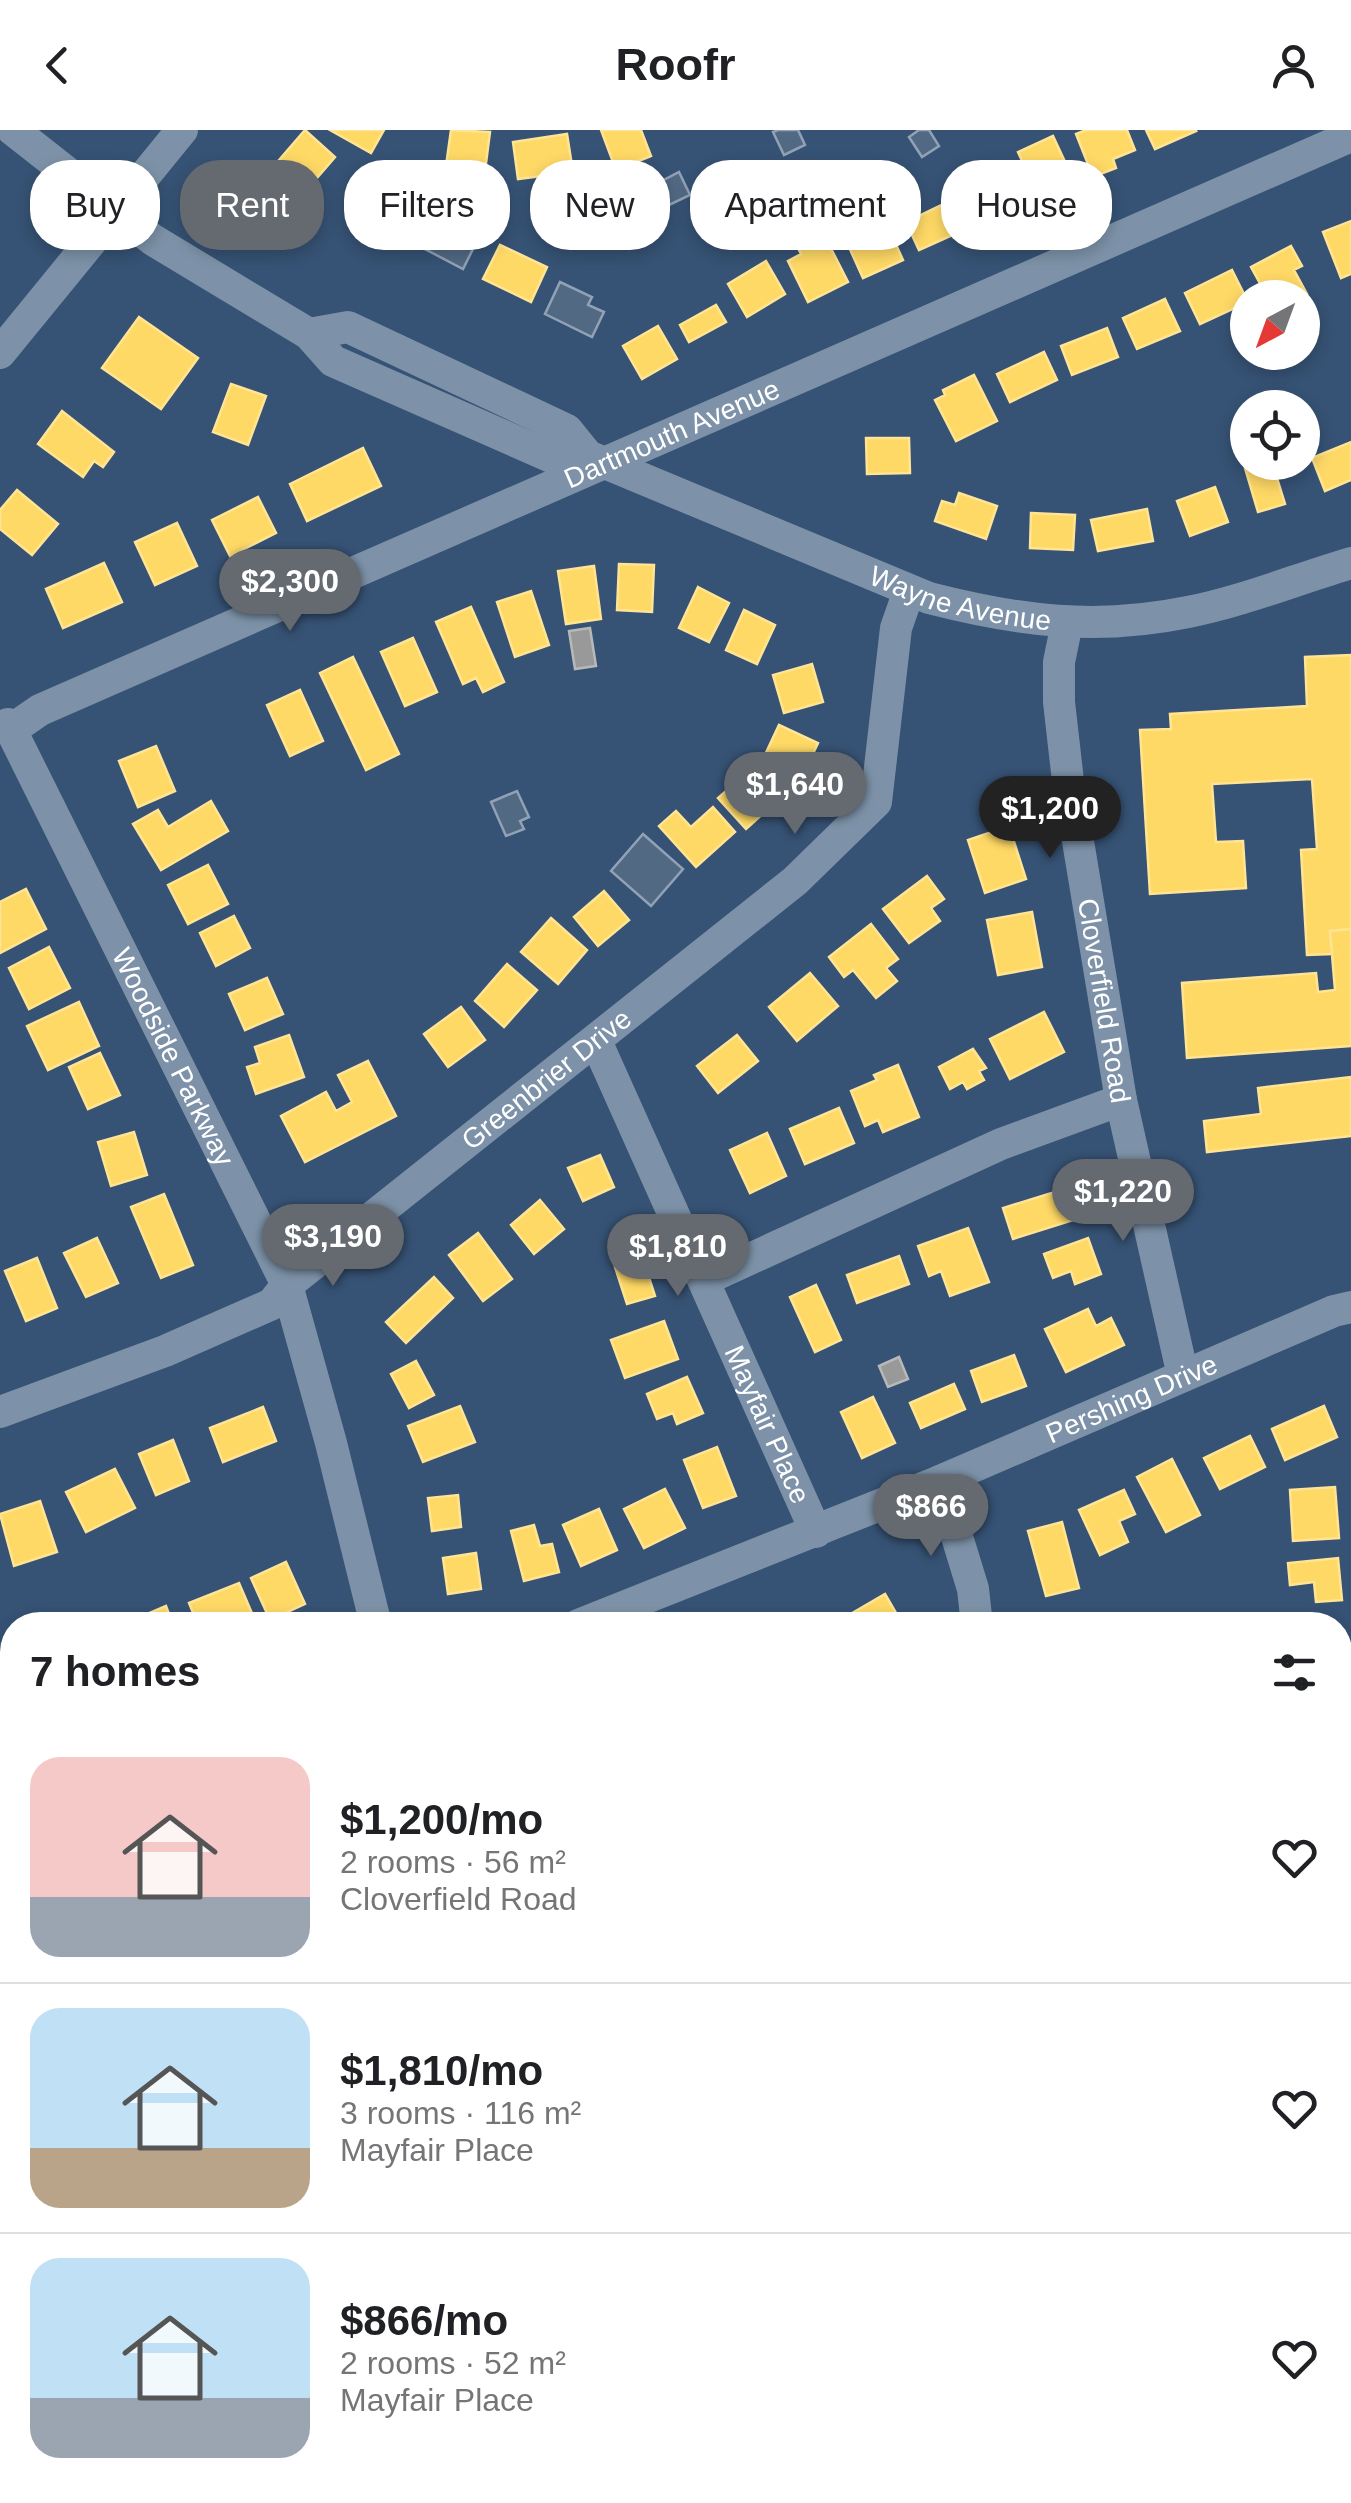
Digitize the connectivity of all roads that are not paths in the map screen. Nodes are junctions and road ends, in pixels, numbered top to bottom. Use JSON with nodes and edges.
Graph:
{"nodes":[{"id":1,"x":13,"y":130,"type":"edge"},
{"id":2,"x":182,"y":130,"type":"edge"},
{"id":3,"x":1351,"y":136,"type":"edge"},
{"id":4,"x":50,"y":160,"type":"edge"},
{"id":5,"x":157,"y":160,"type":"edge"},
{"id":6,"x":160,"y":244,"type":"edge"},
{"id":7,"x":83,"y":250,"type":"edge"},
{"id":8,"x":0,"y":353,"type":"edge"},
{"id":9,"x":597,"y":460,"type":"junction"},
{"id":10,"x":1351,"y":562,"type":"edge"},
{"id":11,"x":909,"y":591,"type":"junction"},
{"id":12,"x":1066,"y":623,"type":"junction"},
{"id":13,"x":5,"y":729,"type":"edge"},
{"id":14,"x":596,"y":1041,"type":"junction"},
{"id":15,"x":1122,"y":1100,"type":"junction"},
{"id":16,"x":704,"y":1280,"type":"junction"},
{"id":17,"x":288,"y":1286,"type":"junction"},
{"id":18,"x":1351,"y":1307,"type":"edge"},
{"id":19,"x":1183,"y":1376,"type":"junction"},
{"id":20,"x":0,"y":1412,"type":"edge"},
{"id":21,"x":940,"y":1481,"type":"junction"},
{"id":22,"x":816,"y":1532,"type":"junction"},
{"id":23,"x":373,"y":1612,"type":"edge"},
{"id":24,"x":611,"y":1612,"type":"edge"},
{"id":25,"x":976,"y":1612,"type":"edge"}],
"edges":[{"from":1,"to":4,"type":"street","name":"Wayne Avenue"},
{"from":2,"to":5,"type":"street"},
{"from":3,"to":9,"type":"street","name":"Dartmouth Avenue"},
{"from":6,"to":9,"type":"street","name":"Wayne Avenue"},
{"from":7,"to":8,"type":"street"},
{"from":9,"to":11,"type":"street","name":"Wayne Avenue"},
{"from":9,"to":13,"type":"street","name":"Dartmouth Avenue"},
{"from":10,"to":12,"type":"street","name":"Wayne Avenue"},
{"from":11,"to":12,"type":"street","name":"Wayne Avenue"},
{"from":11,"to":14,"type":"street","name":"Greenbrier Drive"},
{"from":12,"to":15,"type":"street","name":"Cloverfield Road"},
{"from":13,"to":17,"type":"street","name":"Woodside Parkway"},
{"from":14,"to":16,"type":"street","name":"Mayfair Place"},
{"from":14,"to":17,"type":"street","name":"Greenbrier Drive"},
{"from":15,"to":16,"type":"street"},
{"from":15,"to":19,"type":"street","name":"Cloverfield Road"},
{"from":16,"to":22,"type":"street","name":"Mayfair Place"},
{"from":17,"to":20,"type":"street","name":"Greenbrier Drive"},
{"from":17,"to":23,"type":"street","name":"Woodside Parkway"},
{"from":18,"to":19,"type":"street","name":"Pershing Drive"},
{"from":19,"to":21,"type":"street","name":"Pershing Drive"},
{"from":21,"to":22,"type":"street","name":"Pershing Drive"},
{"from":21,"to":25,"type":"street"},
{"from":22,"to":24,"type":"street","name":"Pershing Drive"}]}
